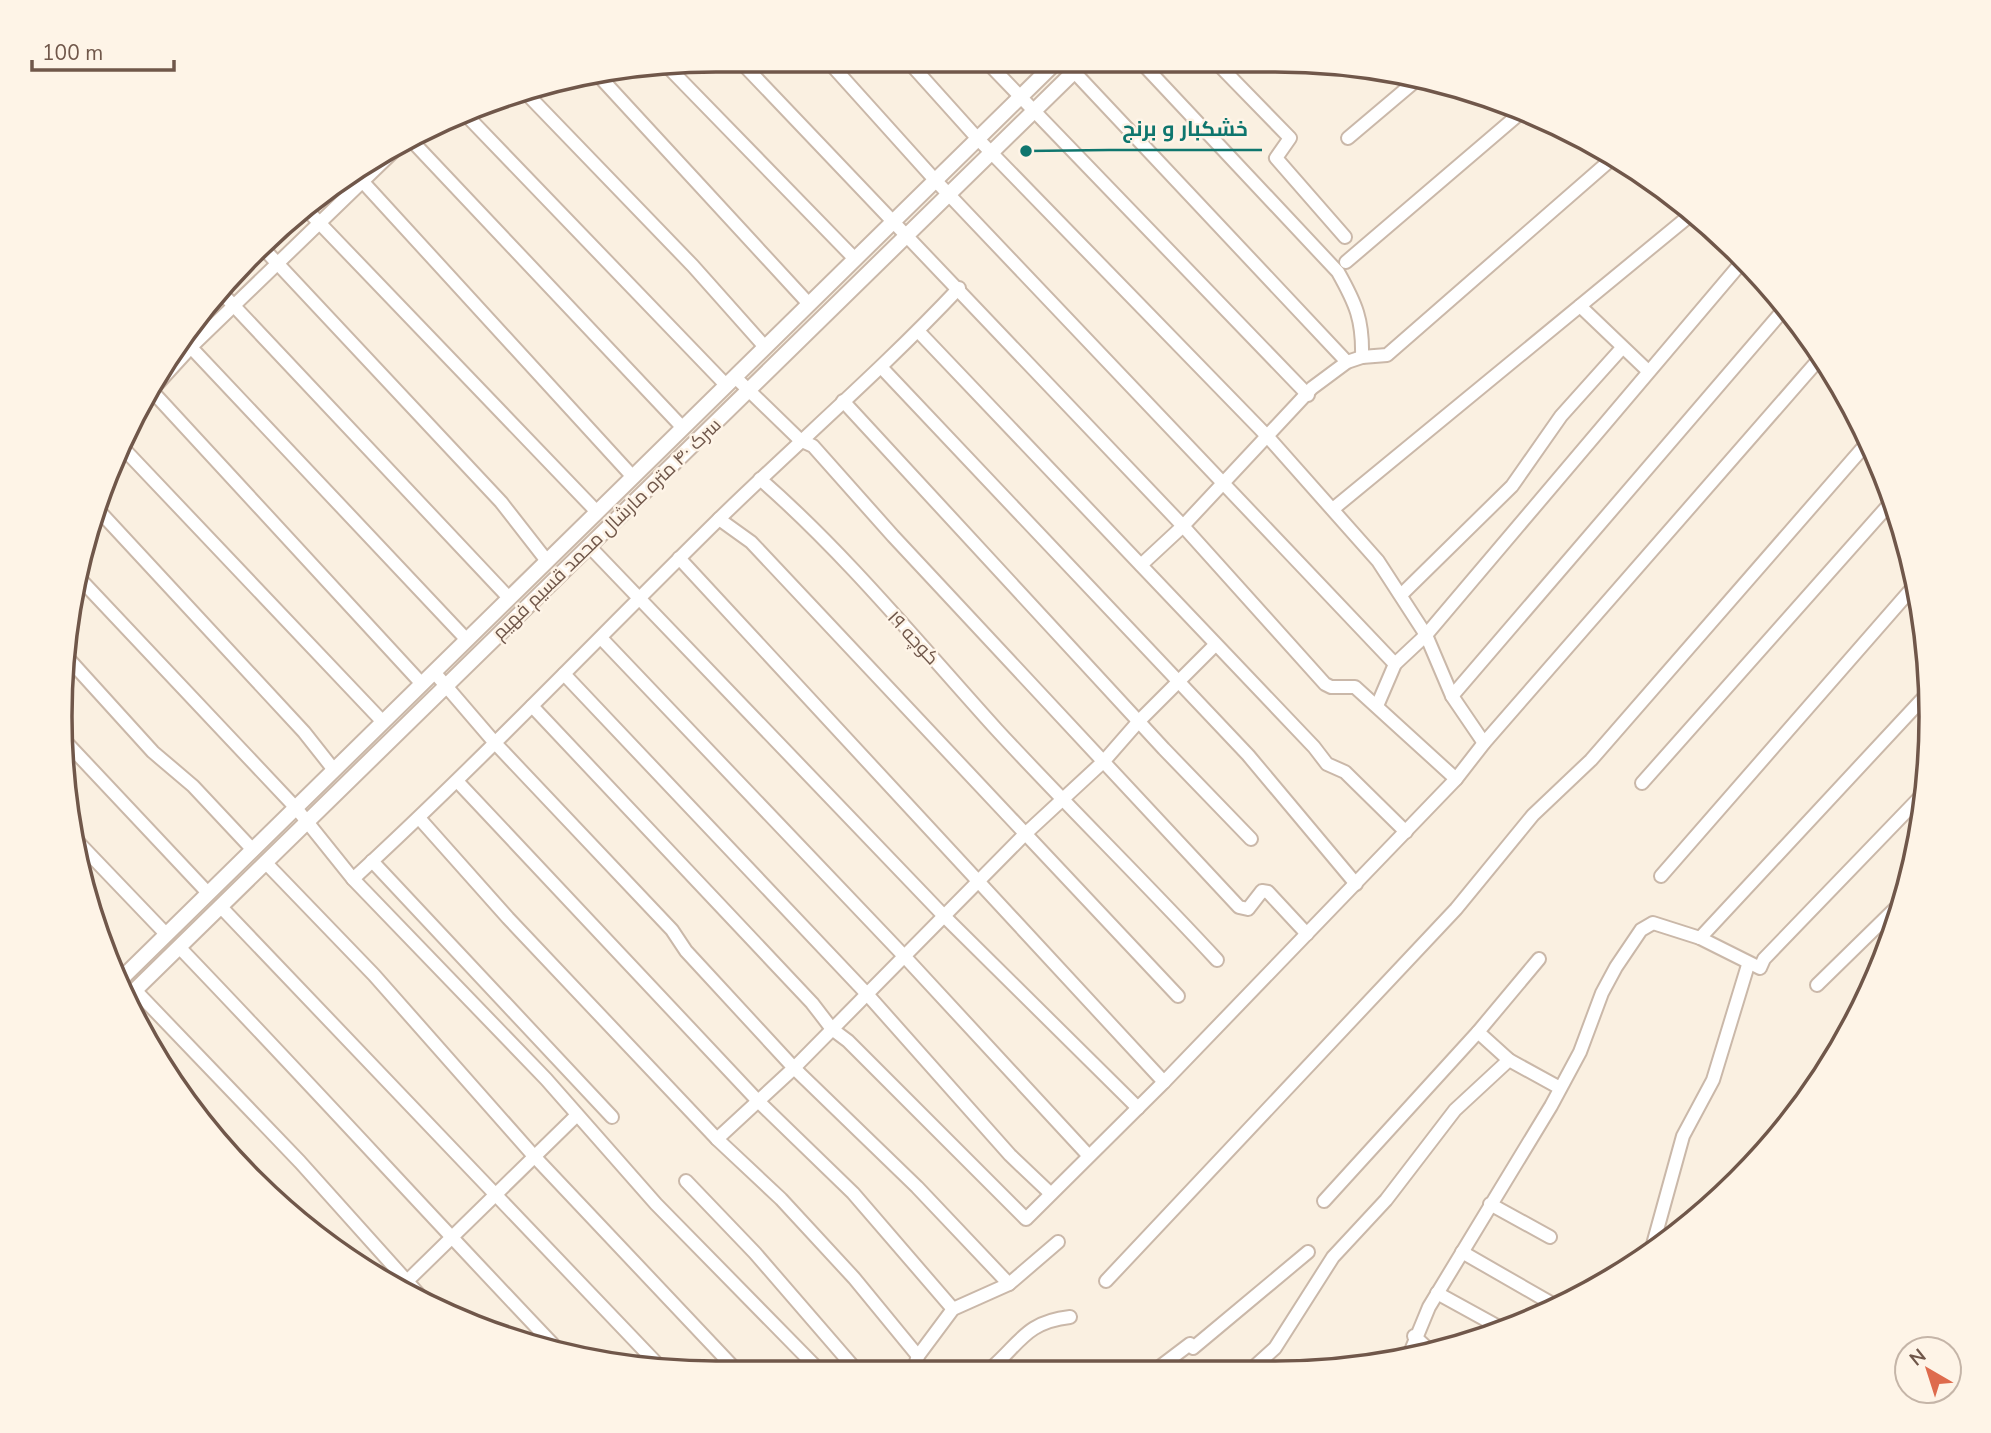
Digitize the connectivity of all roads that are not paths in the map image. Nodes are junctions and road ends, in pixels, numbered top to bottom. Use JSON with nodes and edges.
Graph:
{"nodes":[{"id":1,"x":751,"y":72,"type":"edge"},
{"id":2,"x":838,"y":72,"type":"edge"},
{"id":3,"x":918,"y":72,"type":"edge"},
{"id":4,"x":996,"y":72,"type":"edge"},
{"id":5,"x":1048,"y":72,"type":"edge"},
{"id":6,"x":1073,"y":72,"type":"edge"},
{"id":7,"x":1075,"y":72,"type":"edge"},
{"id":8,"x":1150,"y":72,"type":"edge"},
{"id":9,"x":1226,"y":72,"type":"edge"},
{"id":10,"x":674,"y":73,"type":"edge"},
{"id":11,"x":604,"y":82,"type":"edge"},
{"id":12,"x":1409,"y":86,"type":"edge"},
{"id":13,"x":1020,"y":97,"type":"junction"},
{"id":14,"x":532,"y":99,"type":"edge"},
{"id":15,"x":1034,"y":111,"type":"junction"},
{"id":16,"x":1515,"y":119,"type":"edge"},
{"id":17,"x":471,"y":121,"type":"edge"},
{"id":18,"x":1348,"y":138,"type":"dead end"},
{"id":19,"x":978,"y":139,"type":"junction"},
{"id":20,"x":417,"y":146,"type":"edge"},
{"id":21,"x":992,"y":153,"type":"junction"},
{"id":22,"x":1606,"y":164,"type":"edge"},
{"id":23,"x":370,"y":172,"type":"edge"},
{"id":24,"x":362,"y":180,"type":"junction"},
{"id":25,"x":935,"y":180,"type":"junction"},
{"id":26,"x":949,"y":195,"type":"junction"},
{"id":27,"x":312,"y":215,"type":"edge"},
{"id":28,"x":895,"y":220,"type":"junction"},
{"id":29,"x":1685,"y":220,"type":"edge"},
{"id":30,"x":320,"y":224,"type":"junction"},
{"id":31,"x":908,"y":234,"type":"junction"},
{"id":32,"x":1345,"y":237,"type":"dead end"},
{"id":33,"x":268,"y":254,"type":"edge"},
{"id":34,"x":855,"y":259,"type":"junction"},
{"id":35,"x":1346,"y":262,"type":"dead end"},
{"id":36,"x":277,"y":264,"type":"junction"},
{"id":37,"x":1737,"y":268,"type":"edge"},
{"id":38,"x":959,"y":288,"type":"junction"},
{"id":39,"x":226,"y":298,"type":"edge"},
{"id":40,"x":809,"y":304,"type":"junction"},
{"id":41,"x":234,"y":306,"type":"junction"},
{"id":42,"x":1580,"y":306,"type":"junction"},
{"id":43,"x":1779,"y":315,"type":"edge"},
{"id":44,"x":918,"y":331,"type":"junction"},
{"id":45,"x":194,"y":339,"type":"edge"},
{"id":46,"x":189,"y":345,"type":"edge"},
{"id":47,"x":765,"y":347,"type":"junction"},
{"id":48,"x":1622,"y":348,"type":"junction"},
{"id":49,"x":1362,"y":357,"type":"junction"},
{"id":50,"x":1347,"y":362,"type":"junction"},
{"id":51,"x":1815,"y":364,"type":"edge"},
{"id":52,"x":881,"y":367,"type":"junction"},
{"id":53,"x":1647,"y":370,"type":"junction"},
{"id":54,"x":731,"y":381,"type":"junction"},
{"id":55,"x":749,"y":390,"type":"junction"},
{"id":56,"x":1308,"y":395,"type":"junction"},
{"id":57,"x":156,"y":397,"type":"edge"},
{"id":58,"x":843,"y":401,"type":"junction"},
{"id":59,"x":683,"y":428,"type":"junction"},
{"id":60,"x":1268,"y":438,"type":"junction"},
{"id":61,"x":800,"y":440,"type":"junction"},
{"id":62,"x":1861,"y":450,"type":"edge"},
{"id":63,"x":128,"y":454,"type":"edge"},
{"id":64,"x":633,"y":477,"type":"junction"},
{"id":65,"x":760,"y":479,"type":"junction"},
{"id":66,"x":1222,"y":481,"type":"junction"},
{"id":67,"x":1333,"y":509,"type":"junction"},
{"id":68,"x":1885,"y":509,"type":"edge"},
{"id":69,"x":597,"y":512,"type":"junction"},
{"id":70,"x":104,"y":516,"type":"edge"},
{"id":71,"x":719,"y":519,"type":"junction"},
{"id":72,"x":1183,"y":526,"type":"junction"},
{"id":73,"x":589,"y":546,"type":"junction"},
{"id":74,"x":679,"y":558,"type":"junction"},
{"id":75,"x":547,"y":561,"type":"junction"},
{"id":76,"x":1141,"y":565,"type":"junction"},
{"id":77,"x":85,"y":586,"type":"edge"},
{"id":78,"x":1907,"y":594,"type":"edge"},
{"id":79,"x":1401,"y":595,"type":"junction"},
{"id":80,"x":509,"y":598,"type":"junction"},
{"id":81,"x":639,"y":598,"type":"junction"},
{"id":82,"x":1426,"y":635,"type":"junction"},
{"id":83,"x":601,"y":638,"type":"junction"},
{"id":84,"x":467,"y":640,"type":"junction"},
{"id":85,"x":1215,"y":645,"type":"junction"},
{"id":86,"x":1395,"y":664,"type":"junction"},
{"id":87,"x":74,"y":665,"type":"edge"},
{"id":88,"x":434,"y":672,"type":"junction"},
{"id":89,"x":564,"y":674,"type":"junction"},
{"id":90,"x":1177,"y":683,"type":"junction"},
{"id":91,"x":422,"y":684,"type":"junction"},
{"id":92,"x":446,"y":686,"type":"junction"},
{"id":93,"x":1452,"y":696,"type":"junction"},
{"id":94,"x":1919,"y":703,"type":"edge"},
{"id":95,"x":1377,"y":705,"type":"junction"},
{"id":96,"x":532,"y":706,"type":"junction"},
{"id":97,"x":1139,"y":721,"type":"junction"},
{"id":98,"x":383,"y":722,"type":"junction"},
{"id":99,"x":495,"y":743,"type":"junction"},
{"id":100,"x":1484,"y":743,"type":"junction"},
{"id":101,"x":73,"y":749,"type":"edge"},
{"id":102,"x":1104,"y":761,"type":"junction"},
{"id":103,"x":334,"y":770,"type":"junction"},
{"id":104,"x":1456,"y":779,"type":"junction"},
{"id":105,"x":457,"y":781,"type":"junction"},
{"id":106,"x":1642,"y":783,"type":"dead end"},
{"id":107,"x":1061,"y":800,"type":"junction"},
{"id":108,"x":1914,"y":804,"type":"edge"},
{"id":109,"x":296,"y":807,"type":"junction"},
{"id":110,"x":419,"y":818,"type":"junction"},
{"id":111,"x":307,"y":822,"type":"junction"},
{"id":112,"x":1406,"y":832,"type":"junction"},
{"id":113,"x":1024,"y":835,"type":"junction"},
{"id":114,"x":1251,"y":839,"type":"dead end"},
{"id":115,"x":253,"y":850,"type":"junction"},
{"id":116,"x":86,"y":851,"type":"edge"},
{"id":117,"x":373,"y":861,"type":"junction"},
{"id":118,"x":265,"y":862,"type":"junction"},
{"id":119,"x":1661,"y":876,"type":"dead end"},
{"id":120,"x":353,"y":879,"type":"junction"},
{"id":121,"x":979,"y":883,"type":"junction"},
{"id":122,"x":1356,"y":884,"type":"junction"},
{"id":123,"x":208,"y":893,"type":"junction"},
{"id":124,"x":220,"y":906,"type":"junction"},
{"id":125,"x":1887,"y":916,"type":"edge"},
{"id":126,"x":945,"y":917,"type":"junction"},
{"id":127,"x":166,"y":934,"type":"junction"},
{"id":128,"x":1307,"y":934,"type":"junction"},
{"id":129,"x":1700,"y":938,"type":"junction"},
{"id":130,"x":179,"y":947,"type":"junction"},
{"id":131,"x":905,"y":957,"type":"junction"},
{"id":132,"x":1539,"y":959,"type":"dead end"},
{"id":133,"x":1217,"y":960,"type":"dead end"},
{"id":134,"x":1748,"y":965,"type":"junction"},
{"id":135,"x":126,"y":974,"type":"edge"},
{"id":136,"x":1817,"y":985,"type":"dead end"},
{"id":137,"x":133,"y":992,"type":"edge"},
{"id":138,"x":867,"y":994,"type":"junction"},
{"id":139,"x":1178,"y":996,"type":"dead end"},
{"id":140,"x":137,"y":1000,"type":"edge"},
{"id":141,"x":832,"y":1029,"type":"junction"},
{"id":142,"x":1478,"y":1032,"type":"junction"},
{"id":143,"x":1509,"y":1060,"type":"junction"},
{"id":144,"x":794,"y":1068,"type":"junction"},
{"id":145,"x":1164,"y":1082,"type":"junction"},
{"id":146,"x":1560,"y":1088,"type":"junction"},
{"id":147,"x":757,"y":1100,"type":"junction"},
{"id":148,"x":1138,"y":1108,"type":"junction"},
{"id":149,"x":577,"y":1115,"type":"junction"},
{"id":150,"x":612,"y":1117,"type":"dead end"},
{"id":151,"x":717,"y":1139,"type":"junction"},
{"id":152,"x":533,"y":1155,"type":"junction"},
{"id":153,"x":1088,"y":1155,"type":"junction"},
{"id":154,"x":686,"y":1181,"type":"dead end"},
{"id":155,"x":1050,"y":1193,"type":"junction"},
{"id":156,"x":495,"y":1194,"type":"junction"},
{"id":157,"x":1324,"y":1201,"type":"dead end"},
{"id":158,"x":1490,"y":1204,"type":"junction"},
{"id":159,"x":1550,"y":1237,"type":"dead end"},
{"id":160,"x":1655,"y":1237,"type":"edge"},
{"id":161,"x":451,"y":1238,"type":"junction"},
{"id":162,"x":1058,"y":1242,"type":"dead end"},
{"id":163,"x":1308,"y":1252,"type":"dead end"},
{"id":164,"x":1462,"y":1252,"type":"junction"},
{"id":165,"x":393,"y":1275,"type":"edge"},
{"id":166,"x":406,"y":1281,"type":"edge"},
{"id":167,"x":1106,"y":1281,"type":"dead end"},
{"id":168,"x":1009,"y":1284,"type":"junction"},
{"id":169,"x":1437,"y":1293,"type":"junction"},
{"id":170,"x":1547,"y":1301,"type":"edge"},
{"id":171,"x":953,"y":1309,"type":"junction"},
{"id":172,"x":1070,"y":1317,"type":"dead end"},
{"id":173,"x":1492,"y":1323,"type":"edge"},
{"id":174,"x":1415,"y":1336,"type":"junction"},
{"id":175,"x":547,"y":1338,"type":"edge"},
{"id":176,"x":1423,"y":1344,"type":"edge"},
{"id":177,"x":1412,"y":1346,"type":"edge"},
{"id":178,"x":918,"y":1356,"type":"junction"},
{"id":179,"x":651,"y":1358,"type":"edge"},
{"id":180,"x":728,"y":1361,"type":"edge"},
{"id":181,"x":810,"y":1361,"type":"edge"},
{"id":182,"x":848,"y":1361,"type":"edge"},
{"id":183,"x":916,"y":1361,"type":"edge"},
{"id":184,"x":997,"y":1361,"type":"edge"},
{"id":185,"x":1166,"y":1361,"type":"edge"},
{"id":186,"x":1261,"y":1361,"type":"edge"}],
"edges":[{"from":1,"to":28,"type":"street"},
{"from":2,"to":25,"type":"street"},
{"from":3,"to":19,"type":"street"},
{"from":4,"to":13,"type":"street"},
{"from":5,"to":13,"type":"street","name":"سرک ۴۰ متره مارشال محمد قسیم فهیم"},
{"from":6,"to":15,"type":"street","name":"سرک ۴۰ متره مارشال محمد قسیم فهیم"},
{"from":7,"to":50,"type":"street"},
{"from":8,"to":49,"type":"street"},
{"from":9,"to":32,"type":"street"},
{"from":10,"to":34,"type":"street"},
{"from":11,"to":40,"type":"street"},
{"from":12,"to":18,"type":"street"},
{"from":13,"to":15,"type":"street"},
{"from":13,"to":19,"type":"street","name":"سرک ۴۰ متره مارشال محمد قسیم فهیم"},
{"from":14,"to":47,"type":"street"},
{"from":15,"to":21,"type":"street","name":"سرک ۴۰ متره مارشال محمد قسیم فهیم"},
{"from":15,"to":56,"type":"street"},
{"from":16,"to":35,"type":"street"},
{"from":17,"to":54,"type":"street"},
{"from":19,"to":21,"type":"street"},
{"from":19,"to":25,"type":"street","name":"سرک ۴۰ متره مارشال محمد قسیم فهیم"},
{"from":20,"to":59,"type":"street"},
{"from":21,"to":26,"type":"street","name":"سرک ۴۰ متره مارشال محمد قسیم فهیم"},
{"from":21,"to":60,"type":"street"},
{"from":22,"to":49,"type":"street"},
{"from":23,"to":24,"type":"street"},
{"from":24,"to":30,"type":"street"},
{"from":24,"to":64,"type":"street"},
{"from":25,"to":26,"type":"street"},
{"from":25,"to":28,"type":"street","name":"سرک ۴۰ متره مارشال محمد قسیم فهیم"},
{"from":26,"to":31,"type":"street","name":"سرک ۴۰ متره مارشال محمد قسیم فهیم"},
{"from":26,"to":66,"type":"street"},
{"from":27,"to":30,"type":"street"},
{"from":28,"to":31,"type":"street"},
{"from":28,"to":34,"type":"street","name":"سرک ۴۰ متره مارشال محمد قسیم فهیم"},
{"from":29,"to":42,"type":"street"},
{"from":30,"to":36,"type":"street"},
{"from":30,"to":69,"type":"street"},
{"from":31,"to":38,"type":"street"},
{"from":31,"to":55,"type":"street","name":"سرک ۴۰ متره مارشال محمد قسیم فهیم"},
{"from":33,"to":36,"type":"street"},
{"from":34,"to":40,"type":"street","name":"سرک ۴۰ متره مارشال محمد قسیم فهیم"},
{"from":36,"to":41,"type":"street"},
{"from":36,"to":75,"type":"street"},
{"from":37,"to":53,"type":"street"},
{"from":38,"to":44,"type":"street"},
{"from":38,"to":72,"type":"street"},
{"from":39,"to":41,"type":"street"},
{"from":40,"to":47,"type":"street","name":"سرک ۴۰ متره مارشال محمد قسیم فهیم"},
{"from":41,"to":45,"type":"street"},
{"from":41,"to":80,"type":"street"},
{"from":42,"to":48,"type":"street"},
{"from":42,"to":67,"type":"street"},
{"from":43,"to":93,"type":"street"},
{"from":44,"to":52,"type":"street"},
{"from":44,"to":76,"type":"street"},
{"from":46,"to":84,"type":"street"},
{"from":47,"to":54,"type":"street","name":"سرک ۴۰ متره مارشال محمد قسیم فهیم"},
{"from":48,"to":53,"type":"street"},
{"from":48,"to":79,"type":"street"},
{"from":49,"to":50,"type":"street"},
{"from":50,"to":56,"type":"street"},
{"from":51,"to":100,"type":"street"},
{"from":52,"to":58,"type":"street"},
{"from":52,"to":90,"type":"street"},
{"from":53,"to":82,"type":"street"},
{"from":54,"to":55,"type":"street"},
{"from":54,"to":59,"type":"street","name":"سرک ۴۰ متره مارشال محمد قسیم فهیم"},
{"from":55,"to":61,"type":"street"},
{"from":55,"to":73,"type":"street","name":"سرک ۴۰ متره مارشال محمد قسیم فهیم"},
{"from":56,"to":60,"type":"street"},
{"from":57,"to":91,"type":"street"},
{"from":58,"to":61,"type":"street"},
{"from":58,"to":97,"type":"street"},
{"from":59,"to":64,"type":"street","name":"سرک ۴۰ متره مارشال محمد قسیم فهیم"},
{"from":60,"to":66,"type":"street"},
{"from":60,"to":67,"type":"street"},
{"from":61,"to":65,"type":"street"},
{"from":61,"to":102,"type":"street"},
{"from":62,"to":167,"type":"street"},
{"from":63,"to":98,"type":"street"},
{"from":64,"to":69,"type":"street","name":"سرک ۴۰ متره مارشال محمد قسیم فهیم"},
{"from":65,"to":71,"type":"street"},
{"from":65,"to":107,"type":"street","name":"کوچه ۱۹"},
{"from":66,"to":72,"type":"street"},
{"from":66,"to":86,"type":"street"},
{"from":67,"to":79,"type":"street"},
{"from":68,"to":106,"type":"street"},
{"from":69,"to":75,"type":"street","name":"سرک ۴۰ متره مارشال محمد قسیم فهیم"},
{"from":70,"to":103,"type":"street"},
{"from":71,"to":74,"type":"street"},
{"from":71,"to":113,"type":"street"},
{"from":72,"to":76,"type":"street"},
{"from":72,"to":95,"type":"street"},
{"from":73,"to":81,"type":"street"},
{"from":73,"to":92,"type":"street","name":"سرک ۴۰ متره مارشال محمد قسیم فهیم"},
{"from":74,"to":81,"type":"street"},
{"from":74,"to":121,"type":"street"},
{"from":75,"to":80,"type":"street","name":"سرک ۴۰ متره مارشال محمد قسیم فهیم"},
{"from":76,"to":85,"type":"street"},
{"from":77,"to":109,"type":"street"},
{"from":78,"to":119,"type":"street"},
{"from":79,"to":82,"type":"street"},
{"from":80,"to":84,"type":"street","name":"سرک ۴۰ متره مارشال محمد قسیم فهیم"},
{"from":81,"to":83,"type":"street"},
{"from":81,"to":126,"type":"street"},
{"from":82,"to":86,"type":"street"},
{"from":82,"to":93,"type":"street"},
{"from":83,"to":89,"type":"street"},
{"from":83,"to":131,"type":"street"},
{"from":84,"to":88,"type":"street","name":"سرک ۴۰ متره مارشال محمد قسیم فهیم"},
{"from":85,"to":90,"type":"street"},
{"from":85,"to":112,"type":"street"},
{"from":86,"to":95,"type":"street"},
{"from":87,"to":115,"type":"street"},
{"from":88,"to":91,"type":"street","name":"سرک ۴۰ متره مارشال محمد قسیم فهیم"},
{"from":88,"to":92,"type":"street"},
{"from":89,"to":96,"type":"street"},
{"from":89,"to":138,"type":"street"},
{"from":90,"to":97,"type":"street"},
{"from":90,"to":122,"type":"street"},
{"from":91,"to":98,"type":"street","name":"سرک ۴۰ متره مارشال محمد قسیم فهیم"},
{"from":92,"to":99,"type":"street"},
{"from":92,"to":111,"type":"street","name":"سرک ۴۰ متره مارشال محمد قسیم فهیم"},
{"from":93,"to":100,"type":"street"},
{"from":94,"to":129,"type":"street"},
{"from":95,"to":104,"type":"street"},
{"from":96,"to":99,"type":"street"},
{"from":96,"to":141,"type":"street"},
{"from":97,"to":102,"type":"street"},
{"from":97,"to":114,"type":"street"},
{"from":98,"to":103,"type":"street","name":"سرک ۴۰ متره مارشال محمد قسیم فهیم"},
{"from":99,"to":105,"type":"street"},
{"from":99,"to":144,"type":"street"},
{"from":100,"to":104,"type":"street"},
{"from":101,"to":123,"type":"street"},
{"from":102,"to":107,"type":"street"},
{"from":102,"to":128,"type":"street"},
{"from":103,"to":109,"type":"street","name":"سرک ۴۰ متره مارشال محمد قسیم فهیم"},
{"from":104,"to":112,"type":"street"},
{"from":105,"to":110,"type":"street"},
{"from":105,"to":147,"type":"street"},
{"from":107,"to":113,"type":"street"},
{"from":107,"to":133,"type":"street","name":"کوچه ۱۹"},
{"from":108,"to":134,"type":"street"},
{"from":109,"to":111,"type":"street"},
{"from":109,"to":115,"type":"street","name":"سرک ۴۰ متره مارشال محمد قسیم فهیم"},
{"from":110,"to":117,"type":"street"},
{"from":110,"to":151,"type":"street"},
{"from":111,"to":118,"type":"street","name":"سرک ۴۰ متره مارشال محمد قسیم فهیم"},
{"from":111,"to":120,"type":"street"},
{"from":112,"to":122,"type":"street"},
{"from":113,"to":121,"type":"street"},
{"from":113,"to":139,"type":"street"},
{"from":115,"to":123,"type":"street","name":"سرک ۴۰ متره مارشال محمد قسیم فهیم"},
{"from":116,"to":127,"type":"street"},
{"from":117,"to":120,"type":"street"},
{"from":117,"to":150,"type":"street"},
{"from":118,"to":124,"type":"street","name":"سرک ۴۰ متره مارشال محمد قسیم فهیم"},
{"from":118,"to":152,"type":"street"},
{"from":120,"to":149,"type":"street"},
{"from":121,"to":126,"type":"street"},
{"from":121,"to":145,"type":"street"},
{"from":122,"to":128,"type":"street"},
{"from":123,"to":127,"type":"street","name":"سرک ۴۰ متره مارشال محمد قسیم فهیم"},
{"from":124,"to":130,"type":"street","name":"سرک ۴۰ متره مارشال محمد قسیم فهیم"},
{"from":124,"to":156,"type":"street"},
{"from":125,"to":136,"type":"street"},
{"from":126,"to":131,"type":"street"},
{"from":126,"to":148,"type":"street"},
{"from":127,"to":135,"type":"street","name":"سرک ۴۰ متره مارشال محمد قسیم فهیم"},
{"from":128,"to":145,"type":"street"},
{"from":129,"to":134,"type":"street"},
{"from":129,"to":146,"type":"street"},
{"from":130,"to":137,"type":"street","name":"سرک ۴۰ متره مارشال محمد قسیم فهیم"},
{"from":130,"to":161,"type":"street"},
{"from":131,"to":138,"type":"street"},
{"from":131,"to":153,"type":"street"},
{"from":132,"to":142,"type":"street"},
{"from":134,"to":160,"type":"street"},
{"from":138,"to":141,"type":"street"},
{"from":138,"to":155,"type":"street"},
{"from":140,"to":165,"type":"street"},
{"from":141,"to":144,"type":"street"},
{"from":141,"to":155,"type":"street"},
{"from":142,"to":143,"type":"street"},
{"from":142,"to":157,"type":"street"},
{"from":143,"to":146,"type":"street"},
{"from":143,"to":186,"type":"street"},
{"from":144,"to":147,"type":"street"},
{"from":144,"to":168,"type":"street"},
{"from":145,"to":148,"type":"street"},
{"from":146,"to":158,"type":"street"},
{"from":147,"to":151,"type":"street"},
{"from":147,"to":171,"type":"street"},
{"from":148,"to":153,"type":"street"},
{"from":149,"to":152,"type":"street"},
{"from":149,"to":181,"type":"street"},
{"from":151,"to":178,"type":"street"},
{"from":152,"to":156,"type":"street"},
{"from":152,"to":180,"type":"street"},
{"from":153,"to":155,"type":"street"},
{"from":154,"to":182,"type":"street"},
{"from":156,"to":161,"type":"street"},
{"from":156,"to":179,"type":"street"},
{"from":158,"to":159,"type":"street"},
{"from":158,"to":164,"type":"street"},
{"from":161,"to":166,"type":"street"},
{"from":161,"to":175,"type":"street"},
{"from":162,"to":168,"type":"street"},
{"from":163,"to":185,"type":"street"},
{"from":164,"to":169,"type":"street"},
{"from":164,"to":170,"type":"street"},
{"from":168,"to":171,"type":"street"},
{"from":169,"to":173,"type":"street"},
{"from":169,"to":174,"type":"street"},
{"from":171,"to":178,"type":"street"},
{"from":172,"to":184,"type":"street"},
{"from":174,"to":176,"type":"street"},
{"from":174,"to":177,"type":"street"},
{"from":178,"to":183,"type":"street"}]}
